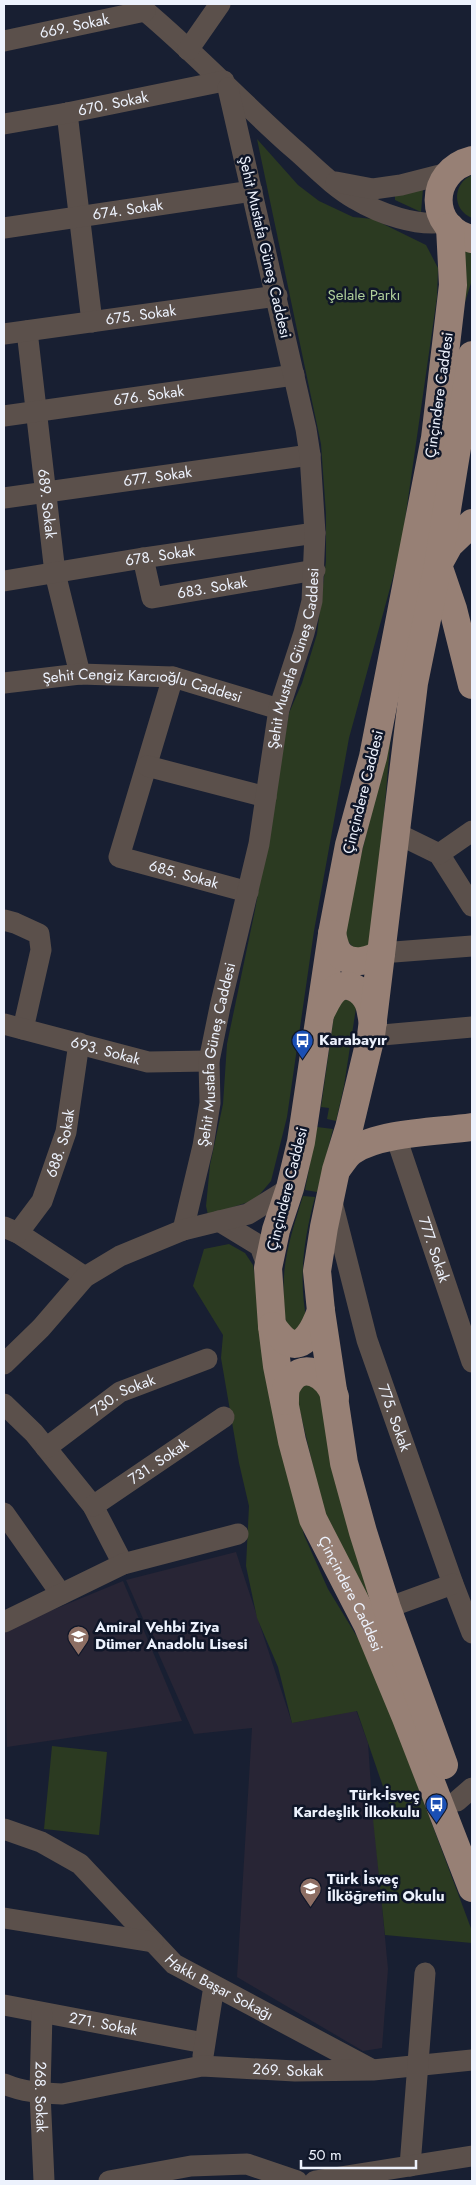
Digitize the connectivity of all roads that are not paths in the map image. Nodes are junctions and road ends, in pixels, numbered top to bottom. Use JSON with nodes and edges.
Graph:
{"nodes":[{"id":1,"x":220,"y":4,"type":"edge"},
{"id":2,"x":142,"y":7,"type":"edge"},
{"id":3,"x":4,"y":42,"type":"edge"},
{"id":4,"x":188,"y":50,"type":"junction"},
{"id":5,"x":226,"y":85,"type":"junction"},
{"id":6,"x":67,"y":113,"type":"junction"},
{"id":7,"x":4,"y":124,"type":"edge"},
{"id":8,"x":464,"y":162,"type":"edge"},
{"id":9,"x":330,"y":181,"type":"junction"},
{"id":10,"x":252,"y":191,"type":"junction"},
{"id":11,"x":80,"y":217,"type":"junction"},
{"id":12,"x":4,"y":228,"type":"edge"},
{"id":13,"x":456,"y":229,"type":"edge"},
{"id":14,"x":277,"y":296,"type":"junction"},
{"id":15,"x":92,"y":322,"type":"junction"},
{"id":16,"x":27,"y":331,"type":"junction"},
{"id":17,"x":4,"y":334,"type":"edge"},
{"id":18,"x":472,"y":354,"type":"edge"},
{"id":19,"x":294,"y":375,"type":"junction"},
{"id":20,"x":36,"y":412,"type":"junction"},
{"id":21,"x":4,"y":416,"type":"edge"},
{"id":22,"x":460,"y":436,"type":"junction"},
{"id":23,"x":310,"y":455,"type":"junction"},
{"id":24,"x":472,"y":482,"type":"edge"},
{"id":25,"x":46,"y":492,"type":"junction"},
{"id":26,"x":4,"y":498,"type":"edge"},
{"id":27,"x":472,"y":523,"type":"edge"},
{"id":28,"x":315,"y":533,"type":"junction"},
{"id":29,"x":143,"y":558,"type":"junction"},
{"id":30,"x":438,"y":566,"type":"junction"},
{"id":31,"x":315,"y":570,"type":"junction"},
{"id":32,"x":55,"y":573,"type":"junction"},
{"id":33,"x":4,"y":581,"type":"edge"},
{"id":34,"x":80,"y":674,"type":"junction"},
{"id":35,"x":173,"y":677,"type":"junction"},
{"id":36,"x":4,"y":683,"type":"edge"},
{"id":37,"x":472,"y":685,"type":"edge"},
{"id":38,"x":279,"y":709,"type":"junction"},
{"id":39,"x":147,"y":766,"type":"junction"},
{"id":40,"x":266,"y":797,"type":"junction"},
{"id":41,"x":472,"y":831,"type":"edge"},
{"id":42,"x":396,"y":833,"type":"junction"},
{"id":43,"x":439,"y":854,"type":"junction"},
{"id":44,"x":248,"y":892,"type":"junction"},
{"id":45,"x":472,"y":906,"type":"edge"},
{"id":46,"x":4,"y":920,"type":"edge"},
{"id":47,"x":332,"y":934,"type":"junction"},
{"id":48,"x":472,"y":946,"type":"edge"},
{"id":49,"x":381,"y":953,"type":"junction"},
{"id":50,"x":321,"y":1012,"type":"junction"},
{"id":51,"x":13,"y":1026,"type":"edge"},
{"id":52,"x":472,"y":1027,"type":"edge"},
{"id":53,"x":372,"y":1029,"type":"junction"},
{"id":54,"x":79,"y":1043,"type":"junction"},
{"id":55,"x":209,"y":1061,"type":"junction"},
{"id":56,"x":356,"y":1094,"type":"junction"},
{"id":57,"x":472,"y":1128,"type":"edge"},
{"id":58,"x":396,"y":1137,"type":"junction"},
{"id":59,"x":336,"y":1170,"type":"junction"},
{"id":60,"x":290,"y":1188,"type":"junction"},
{"id":61,"x":331,"y":1197,"type":"junction"},
{"id":62,"x":219,"y":1221,"type":"junction"},
{"id":63,"x":11,"y":1230,"type":"edge"},
{"id":64,"x":183,"y":1230,"type":"junction"},
{"id":65,"x":268,"y":1268,"type":"junction"},
{"id":66,"x":85,"y":1277,"type":"junction"},
{"id":67,"x":321,"y":1311,"type":"junction"},
{"id":68,"x":272,"y":1326,"type":"junction"},
{"id":69,"x":6,"y":1354,"type":"edge"},
{"id":70,"x":207,"y":1359,"type":"dead end"},
{"id":71,"x":472,"y":1362,"type":"edge"},
{"id":72,"x":336,"y":1397,"type":"junction"},
{"id":73,"x":285,"y":1401,"type":"junction"},
{"id":74,"x":4,"y":1404,"type":"edge"},
{"id":75,"x":224,"y":1417,"type":"dead end"},
{"id":76,"x":46,"y":1448,"type":"junction"},
{"id":77,"x":93,"y":1506,"type":"junction"},
{"id":78,"x":4,"y":1513,"type":"edge"},
{"id":79,"x":238,"y":1534,"type":"dead end"},
{"id":80,"x":123,"y":1564,"type":"junction"},
{"id":81,"x":452,"y":1584,"type":"junction"},
{"id":82,"x":61,"y":1594,"type":"junction"},
{"id":83,"x":387,"y":1608,"type":"junction"},
{"id":84,"x":4,"y":1622,"type":"edge"},
{"id":85,"x":472,"y":1633,"type":"edge"},
{"id":86,"x":465,"y":1794,"type":"edge"},
{"id":87,"x":4,"y":1829,"type":"edge"},
{"id":88,"x":472,"y":1836,"type":"edge"},
{"id":89,"x":472,"y":1888,"type":"edge"},
{"id":90,"x":4,"y":1918,"type":"edge"},
{"id":91,"x":153,"y":1942,"type":"junction"},
{"id":92,"x":424,"y":1973,"type":"dead end"},
{"id":93,"x":214,"y":1986,"type":"junction"},
{"id":94,"x":4,"y":2005,"type":"edge"},
{"id":95,"x":42,"y":2012,"type":"junction"},
{"id":96,"x":204,"y":2043,"type":"junction"},
{"id":97,"x":472,"y":2060,"type":"edge"},
{"id":98,"x":202,"y":2066,"type":"junction"},
{"id":99,"x":418,"y":2066,"type":"junction"},
{"id":100,"x":373,"y":2070,"type":"junction"},
{"id":101,"x":4,"y":2084,"type":"edge"},
{"id":102,"x":40,"y":2093,"type":"junction"},
{"id":103,"x":472,"y":2156,"type":"edge"},
{"id":104,"x":410,"y":2166,"type":"junction"},
{"id":105,"x":44,"y":2181,"type":"edge"},
{"id":106,"x":109,"y":2181,"type":"edge"},
{"id":107,"x":297,"y":2181,"type":"edge"},
{"id":108,"x":315,"y":2181,"type":"edge"}],
"edges":[{"from":1,"to":4,"type":"street"},
{"from":2,"to":3,"type":"street","name":"669. Sokak"},
{"from":2,"to":4,"type":"street"},
{"from":4,"to":5,"type":"street"},
{"from":5,"to":6,"type":"street","name":"670. Sokak"},
{"from":5,"to":9,"type":"street"},
{"from":5,"to":10,"type":"street","name":"Şehit Mustafa Güneş Caddesi"},
{"from":6,"to":7,"type":"street","name":"670. Sokak"},
{"from":6,"to":11,"type":"street"},
{"from":8,"to":9,"type":"street"},
{"from":8,"to":13,"type":"main road","name":"Çinçindere Caddesi"},
{"from":9,"to":13,"type":"street"},
{"from":10,"to":11,"type":"street","name":"674. Sokak"},
{"from":10,"to":14,"type":"street","name":"Şehit Mustafa Güneş Caddesi"},
{"from":11,"to":12,"type":"street","name":"674. Sokak"},
{"from":11,"to":15,"type":"street"},
{"from":13,"to":47,"type":"main road","name":"Çinçindere Caddesi"},
{"from":14,"to":15,"type":"street","name":"675. Sokak"},
{"from":14,"to":19,"type":"street","name":"Şehit Mustafa Güneş Caddesi"},
{"from":15,"to":16,"type":"street","name":"675. Sokak"},
{"from":16,"to":17,"type":"street","name":"675. Sokak"},
{"from":16,"to":20,"type":"street","name":"689. Sokak"},
{"from":18,"to":22,"type":"main road","name":"Çinçindere Caddesi"},
{"from":19,"to":20,"type":"street","name":"676. Sokak"},
{"from":19,"to":23,"type":"street","name":"Şehit Mustafa Güneş Caddesi"},
{"from":20,"to":21,"type":"street","name":"676. Sokak"},
{"from":20,"to":25,"type":"street","name":"689. Sokak"},
{"from":22,"to":24,"type":"main road"},
{"from":22,"to":30,"type":"main road","name":"Çinçindere Caddesi"},
{"from":23,"to":25,"type":"street","name":"677. Sokak"},
{"from":23,"to":28,"type":"street","name":"Şehit Mustafa Güneş Caddesi"},
{"from":25,"to":26,"type":"street","name":"677. Sokak"},
{"from":25,"to":32,"type":"street","name":"689. Sokak"},
{"from":27,"to":30,"type":"main road"},
{"from":28,"to":29,"type":"street","name":"678. Sokak"},
{"from":28,"to":31,"type":"street","name":"Şehit Mustafa Güneş Caddesi"},
{"from":29,"to":31,"type":"street","name":"683. Sokak"},
{"from":29,"to":32,"type":"street","name":"678. Sokak"},
{"from":30,"to":37,"type":"main road"},
{"from":30,"to":42,"type":"main road","name":"Çinçindere Caddesi"},
{"from":31,"to":38,"type":"street","name":"Şehit Mustafa Güneş Caddesi"},
{"from":32,"to":33,"type":"street","name":"678. Sokak"},
{"from":32,"to":34,"type":"street","name":"689. Sokak"},
{"from":34,"to":35,"type":"street","name":"Şehit Cengiz Karcıoğlu Caddesi"},
{"from":34,"to":36,"type":"street","name":"Şehit Cengiz Karcıoğlu Caddesi"},
{"from":35,"to":38,"type":"street","name":"Şehit Cengiz Karcıoğlu Caddesi"},
{"from":35,"to":39,"type":"street"},
{"from":38,"to":40,"type":"street","name":"Şehit Mustafa Güneş Caddesi"},
{"from":39,"to":40,"type":"street"},
{"from":39,"to":44,"type":"street","name":"685. Sokak"},
{"from":40,"to":44,"type":"street","name":"Şehit Mustafa Güneş Caddesi"},
{"from":41,"to":43,"type":"street"},
{"from":42,"to":43,"type":"street"},
{"from":42,"to":49,"type":"main road","name":"Çinçindere Caddesi"},
{"from":43,"to":45,"type":"street"},
{"from":44,"to":55,"type":"street","name":"Şehit Mustafa Güneş Caddesi"},
{"from":46,"to":51,"type":"street"},
{"from":47,"to":49,"type":"main road"},
{"from":47,"to":50,"type":"main road","name":"Çinçindere Caddesi"},
{"from":48,"to":49,"type":"street"},
{"from":49,"to":53,"type":"main road","name":"Çinçindere Caddesi"},
{"from":50,"to":53,"type":"main road"},
{"from":50,"to":60,"type":"main road","name":"Çinçindere Caddesi"},
{"from":51,"to":54,"type":"street","name":"693. Sokak"},
{"from":52,"to":53,"type":"street"},
{"from":53,"to":56,"type":"main road","name":"Çinçindere Caddesi"},
{"from":54,"to":55,"type":"street","name":"693. Sokak"},
{"from":54,"to":63,"type":"street","name":"688. Sokak"},
{"from":55,"to":64,"type":"street","name":"Şehit Mustafa Güneş Caddesi"},
{"from":56,"to":58,"type":"main road"},
{"from":56,"to":59,"type":"main road","name":"Çinçindere Caddesi"},
{"from":57,"to":58,"type":"main road"},
{"from":58,"to":59,"type":"main road"},
{"from":58,"to":71,"type":"street","name":"777. Sokak"},
{"from":59,"to":61,"type":"main road","name":"Çinçindere Caddesi"},
{"from":60,"to":62,"type":"street"},
{"from":60,"to":65,"type":"main road","name":"Çinçindere Caddesi"},
{"from":61,"to":67,"type":"main road","name":"Çinçindere Caddesi"},
{"from":61,"to":81,"type":"street","name":"775. Sokak"},
{"from":62,"to":64,"type":"street"},
{"from":62,"to":65,"type":"street"},
{"from":63,"to":66,"type":"street"},
{"from":64,"to":66,"type":"street"},
{"from":65,"to":68,"type":"main road","name":"Çinçindere Caddesi"},
{"from":66,"to":69,"type":"street"},
{"from":67,"to":68,"type":"main road"},
{"from":67,"to":72,"type":"main road","name":"Çinçindere Caddesi"},
{"from":68,"to":73,"type":"main road","name":"Çinçindere Caddesi"},
{"from":70,"to":76,"type":"street","name":"730. Sokak"},
{"from":72,"to":73,"type":"main road"},
{"from":72,"to":83,"type":"main road","name":"Çinçindere Caddesi"},
{"from":73,"to":89,"type":"main road","name":"Çinçindere Caddesi"},
{"from":74,"to":76,"type":"street"},
{"from":75,"to":77,"type":"street","name":"731. Sokak"},
{"from":76,"to":77,"type":"street"},
{"from":77,"to":80,"type":"street"},
{"from":78,"to":82,"type":"street"},
{"from":79,"to":80,"type":"street"},
{"from":80,"to":82,"type":"street"},
{"from":81,"to":83,"type":"street"},
{"from":81,"to":85,"type":"street","name":"775. Sokak"},
{"from":82,"to":84,"type":"street"},
{"from":83,"to":86,"type":"main road","name":"Çinçindere Caddesi"},
{"from":86,"to":88,"type":"main road","name":"Çinçindere Caddesi"},
{"from":87,"to":91,"type":"street","name":"Hakkı Başar Sokağı"},
{"from":90,"to":91,"type":"street"},
{"from":91,"to":93,"type":"street","name":"Hakkı Başar Sokağı"},
{"from":92,"to":99,"type":"street"},
{"from":93,"to":96,"type":"street"},
{"from":93,"to":100,"type":"street","name":"Hakkı Başar Sokağı"},
{"from":94,"to":95,"type":"street","name":"271. Sokak"},
{"from":95,"to":96,"type":"street","name":"271. Sokak"},
{"from":95,"to":102,"type":"street","name":"268. Sokak"},
{"from":96,"to":98,"type":"street"},
{"from":97,"to":99,"type":"street"},
{"from":98,"to":100,"type":"street","name":"269. Sokak"},
{"from":98,"to":102,"type":"street","name":"269. Sokak"},
{"from":99,"to":100,"type":"street"},
{"from":99,"to":104,"type":"street"},
{"from":101,"to":102,"type":"street","name":"269. Sokak"},
{"from":102,"to":105,"type":"street","name":"268. Sokak"},
{"from":103,"to":104,"type":"street"},
{"from":104,"to":108,"type":"street"},
{"from":106,"to":107,"type":"street"}]}
